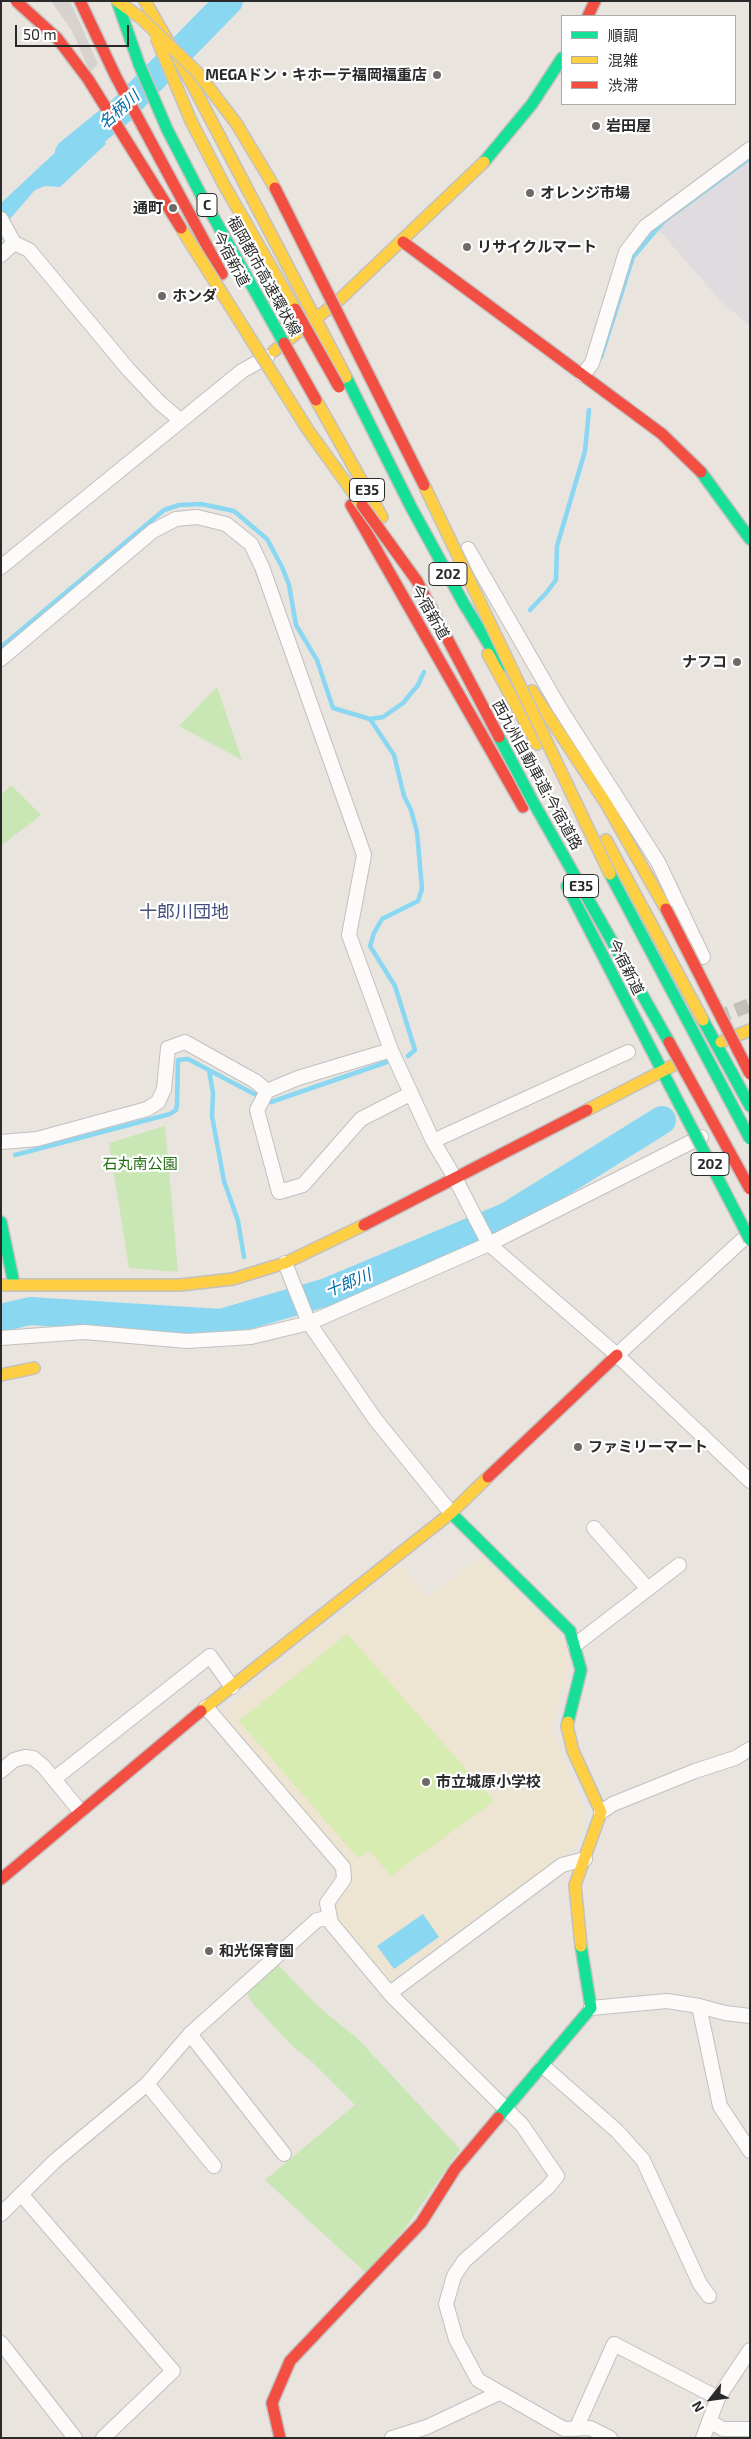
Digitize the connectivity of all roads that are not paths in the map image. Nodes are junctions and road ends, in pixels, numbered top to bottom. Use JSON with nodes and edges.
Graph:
{"nodes":[{"id":1,"x":16,"y":1,"type":"edge"},
{"id":2,"x":80,"y":1,"type":"edge"},
{"id":3,"x":117,"y":1,"type":"edge"},
{"id":4,"x":144,"y":1,"type":"edge"},
{"id":5,"x":596,"y":1,"type":"edge"},
{"id":6,"x":589,"y":15,"type":"edge"},
{"id":7,"x":561,"y":60,"type":"edge"},
{"id":8,"x":750,"y":149,"type":"edge"},
{"id":9,"x":1,"y":219,"type":"edge"},
{"id":10,"x":403,"y":242,"type":"junction"},
{"id":11,"x":14,"y":243,"type":"junction"},
{"id":12,"x":1,"y":255,"type":"edge"},
{"id":13,"x":314,"y":319,"type":"junction"},
{"id":14,"x":335,"y":355,"type":"junction"},
{"id":15,"x":267,"y":357,"type":"junction"},
{"id":16,"x":583,"y":375,"type":"junction"},
{"id":17,"x":316,"y":400,"type":"joint"},
{"id":18,"x":180,"y":420,"type":"junction"},
{"id":19,"x":411,"y":507,"type":"junction"},
{"id":20,"x":750,"y":539,"type":"edge"},
{"id":21,"x":1,"y":567,"type":"edge"},
{"id":22,"x":417,"y":581,"type":"junction"},
{"id":23,"x":1,"y":659,"type":"edge"},
{"id":24,"x":622,"y":900,"type":"junction"},
{"id":25,"x":750,"y":1030,"type":"edge"},
{"id":26,"x":717,"y":1043,"type":"junction"},
{"id":27,"x":391,"y":1050,"type":"junction"},
{"id":28,"x":628,"y":1052,"type":"dead end"},
{"id":29,"x":662,"y":1071,"type":"junction"},
{"id":30,"x":750,"y":1074,"type":"edge"},
{"id":31,"x":267,"y":1091,"type":"junction"},
{"id":32,"x":410,"y":1094,"type":"junction"},
{"id":33,"x":750,"y":1106,"type":"edge"},
{"id":34,"x":750,"y":1115,"type":"edge"},
{"id":35,"x":750,"y":1140,"type":"edge"},
{"id":36,"x":433,"y":1141,"type":"junction"},
{"id":37,"x":1,"y":1142,"type":"edge"},
{"id":38,"x":455,"y":1178,"type":"junction"},
{"id":39,"x":750,"y":1189,"type":"edge"},
{"id":40,"x":1,"y":1222,"type":"edge"},
{"id":41,"x":750,"y":1233,"type":"edge"},
{"id":42,"x":750,"y":1240,"type":"edge"},
{"id":43,"x":488,"y":1242,"type":"junction"},
{"id":44,"x":285,"y":1263,"type":"junction"},
{"id":45,"x":14,"y":1284,"type":"junction"},
{"id":46,"x":1,"y":1285,"type":"edge"},
{"id":47,"x":309,"y":1323,"type":"junction"},
{"id":48,"x":1,"y":1338,"type":"edge"},
{"id":49,"x":617,"y":1355,"type":"junction"},
{"id":50,"x":34,"y":1368,"type":"dead end"},
{"id":51,"x":1,"y":1375,"type":"edge"},
{"id":52,"x":750,"y":1480,"type":"edge"},
{"id":53,"x":451,"y":1513,"type":"junction"},
{"id":54,"x":594,"y":1528,"type":"dead end"},
{"id":55,"x":679,"y":1565,"type":"dead end"},
{"id":56,"x":648,"y":1589,"type":"junction"},
{"id":57,"x":575,"y":1645,"type":"junction"},
{"id":58,"x":232,"y":1687,"type":"junction"},
{"id":59,"x":206,"y":1707,"type":"junction"},
{"id":60,"x":750,"y":1749,"type":"edge"},
{"id":61,"x":1,"y":1770,"type":"edge"},
{"id":62,"x":54,"y":1779,"type":"junction"},
{"id":63,"x":80,"y":1811,"type":"junction"},
{"id":64,"x":601,"y":1812,"type":"junction"},
{"id":65,"x":585,"y":1859,"type":"junction"},
{"id":66,"x":1,"y":1879,"type":"edge"},
{"id":67,"x":328,"y":1918,"type":"junction"},
{"id":68,"x":390,"y":1992,"type":"junction"},
{"id":69,"x":699,"y":2006,"type":"junction"},
{"id":70,"x":591,"y":2008,"type":"junction"},
{"id":71,"x":750,"y":2016,"type":"edge"},
{"id":72,"x":190,"y":2034,"type":"junction"},
{"id":73,"x":543,"y":2066,"type":"junction"},
{"id":74,"x":147,"y":2084,"type":"junction"},
{"id":75,"x":506,"y":2110,"type":"junction"},
{"id":76,"x":750,"y":2151,"type":"edge"},
{"id":77,"x":284,"y":2154,"type":"dead end"},
{"id":78,"x":214,"y":2166,"type":"dead end"},
{"id":79,"x":20,"y":2194,"type":"junction"},
{"id":80,"x":1,"y":2214,"type":"edge"},
{"id":81,"x":709,"y":2296,"type":"dead end"},
{"id":82,"x":1,"y":2343,"type":"edge"},
{"id":83,"x":750,"y":2350,"type":"edge"},
{"id":84,"x":499,"y":2392,"type":"junction"},
{"id":85,"x":718,"y":2398,"type":"junction"},
{"id":86,"x":709,"y":2421,"type":"junction"},
{"id":87,"x":750,"y":2429,"type":"edge"},
{"id":88,"x":565,"y":2432,"type":"edge"},
{"id":89,"x":726,"y":2433,"type":"edge"},
{"id":90,"x":276,"y":2436,"type":"edge"},
{"id":91,"x":76,"y":2438,"type":"edge"},
{"id":92,"x":103,"y":2438,"type":"edge"},
{"id":93,"x":392,"y":2438,"type":"edge"},
{"id":94,"x":610,"y":2438,"type":"edge"},
{"id":95,"x":703,"y":2438,"type":"edge"}],
"edges":[{"from":1,"to":22,"type":"main road","bridge":true},
{"from":2,"to":15,"type":"main road","name":"今宿新道","number":"202"},
{"from":3,"to":17,"type":"main road","name":"福岡都市高速環状線","number":"C","bridge":true},
{"from":3,"to":24,"type":"main road","bridge":true},
{"from":4,"to":13,"type":"main road","number":"202","bridge":true},
{"from":4,"to":24,"type":"main road","name":"西九州自動車道;今宿道路","number":"E35","bridge":true},
{"from":5,"to":6,"type":"main road"},
{"from":7,"to":10,"type":"main road"},
{"from":8,"to":16,"type":"street"},
{"from":9,"to":11,"type":"street"},
{"from":10,"to":13,"type":"main road"},
{"from":10,"to":16,"type":"main road"},
{"from":11,"to":12,"type":"street"},
{"from":11,"to":18,"type":"street"},
{"from":13,"to":14,"type":"main road","number":"202"},
{"from":13,"to":15,"type":"main road"},
{"from":14,"to":19,"type":"main road","number":"202"},
{"from":14,"to":26,"type":"street"},
{"from":15,"to":18,"type":"street"},
{"from":15,"to":29,"type":"main road","name":"今宿新道","number":"202"},
{"from":16,"to":20,"type":"main road"},
{"from":17,"to":22,"type":"main road","name":"西九州自動車道;今宿道路","number":"E35","bridge":true},
{"from":18,"to":21,"type":"street"},
{"from":19,"to":26,"type":"main road","number":"202"},
{"from":19,"to":30,"type":"main road","bridge":true},
{"from":22,"to":39,"type":"main road","name":"西九州自動車道;今宿道路","number":"E35","bridge":true},
{"from":23,"to":27,"type":"street"},
{"from":24,"to":35,"type":"main road","name":"西九州自動車道;今宿道路","number":"E35","bridge":true},
{"from":25,"to":26,"type":"main road"},
{"from":26,"to":29,"type":"main road"},
{"from":26,"to":33,"type":"main road","number":"202"},
{"from":27,"to":31,"type":"street"},
{"from":27,"to":32,"type":"street"},
{"from":28,"to":36,"type":"street"},
{"from":29,"to":38,"type":"main road"},
{"from":29,"to":42,"type":"main road","name":"今宿新道","number":"202","bridge":true},
{"from":31,"to":32,"type":"street"},
{"from":31,"to":37,"type":"street"},
{"from":32,"to":36,"type":"street"},
{"from":34,"to":43,"type":"street"},
{"from":36,"to":38,"type":"street"},
{"from":38,"to":43,"type":"street"},
{"from":38,"to":44,"type":"main road"},
{"from":40,"to":45,"type":"main road"},
{"from":41,"to":49,"type":"street"},
{"from":43,"to":47,"type":"street"},
{"from":43,"to":49,"type":"street"},
{"from":44,"to":45,"type":"main road"},
{"from":44,"to":47,"type":"street"},
{"from":45,"to":46,"type":"main road"},
{"from":47,"to":48,"type":"street"},
{"from":47,"to":53,"type":"street"},
{"from":49,"to":52,"type":"street"},
{"from":49,"to":53,"type":"main road"},
{"from":50,"to":51,"type":"main road"},
{"from":53,"to":57,"type":"main road"},
{"from":53,"to":58,"type":"main road"},
{"from":54,"to":56,"type":"street"},
{"from":55,"to":56,"type":"street"},
{"from":56,"to":57,"type":"street"},
{"from":57,"to":64,"type":"main road"},
{"from":58,"to":59,"type":"main road"},
{"from":58,"to":62,"type":"street"},
{"from":59,"to":63,"type":"main road"},
{"from":59,"to":67,"type":"street"},
{"from":60,"to":64,"type":"street"},
{"from":61,"to":62,"type":"street"},
{"from":62,"to":63,"type":"street"},
{"from":63,"to":66,"type":"main road"},
{"from":64,"to":65,"type":"main road"},
{"from":65,"to":68,"type":"street"},
{"from":65,"to":70,"type":"main road"},
{"from":67,"to":68,"type":"street"},
{"from":67,"to":72,"type":"street"},
{"from":68,"to":75,"type":"street"},
{"from":69,"to":70,"type":"street"},
{"from":69,"to":71,"type":"street"},
{"from":69,"to":76,"type":"street"},
{"from":70,"to":73,"type":"main road"},
{"from":72,"to":74,"type":"street"},
{"from":72,"to":77,"type":"street"},
{"from":73,"to":75,"type":"main road"},
{"from":73,"to":81,"type":"street"},
{"from":74,"to":78,"type":"street"},
{"from":74,"to":79,"type":"street"},
{"from":75,"to":84,"type":"street"},
{"from":75,"to":90,"type":"main road"},
{"from":79,"to":80,"type":"street"},
{"from":79,"to":92,"type":"street"},
{"from":82,"to":91,"type":"street"},
{"from":83,"to":85,"type":"street"},
{"from":84,"to":88,"type":"street"},
{"from":84,"to":93,"type":"street"},
{"from":85,"to":86,"type":"street"},
{"from":85,"to":88,"type":"street"},
{"from":86,"to":89,"type":"street"},
{"from":86,"to":95,"type":"street"},
{"from":87,"to":89,"type":"street"},
{"from":88,"to":94,"type":"street"}]}
